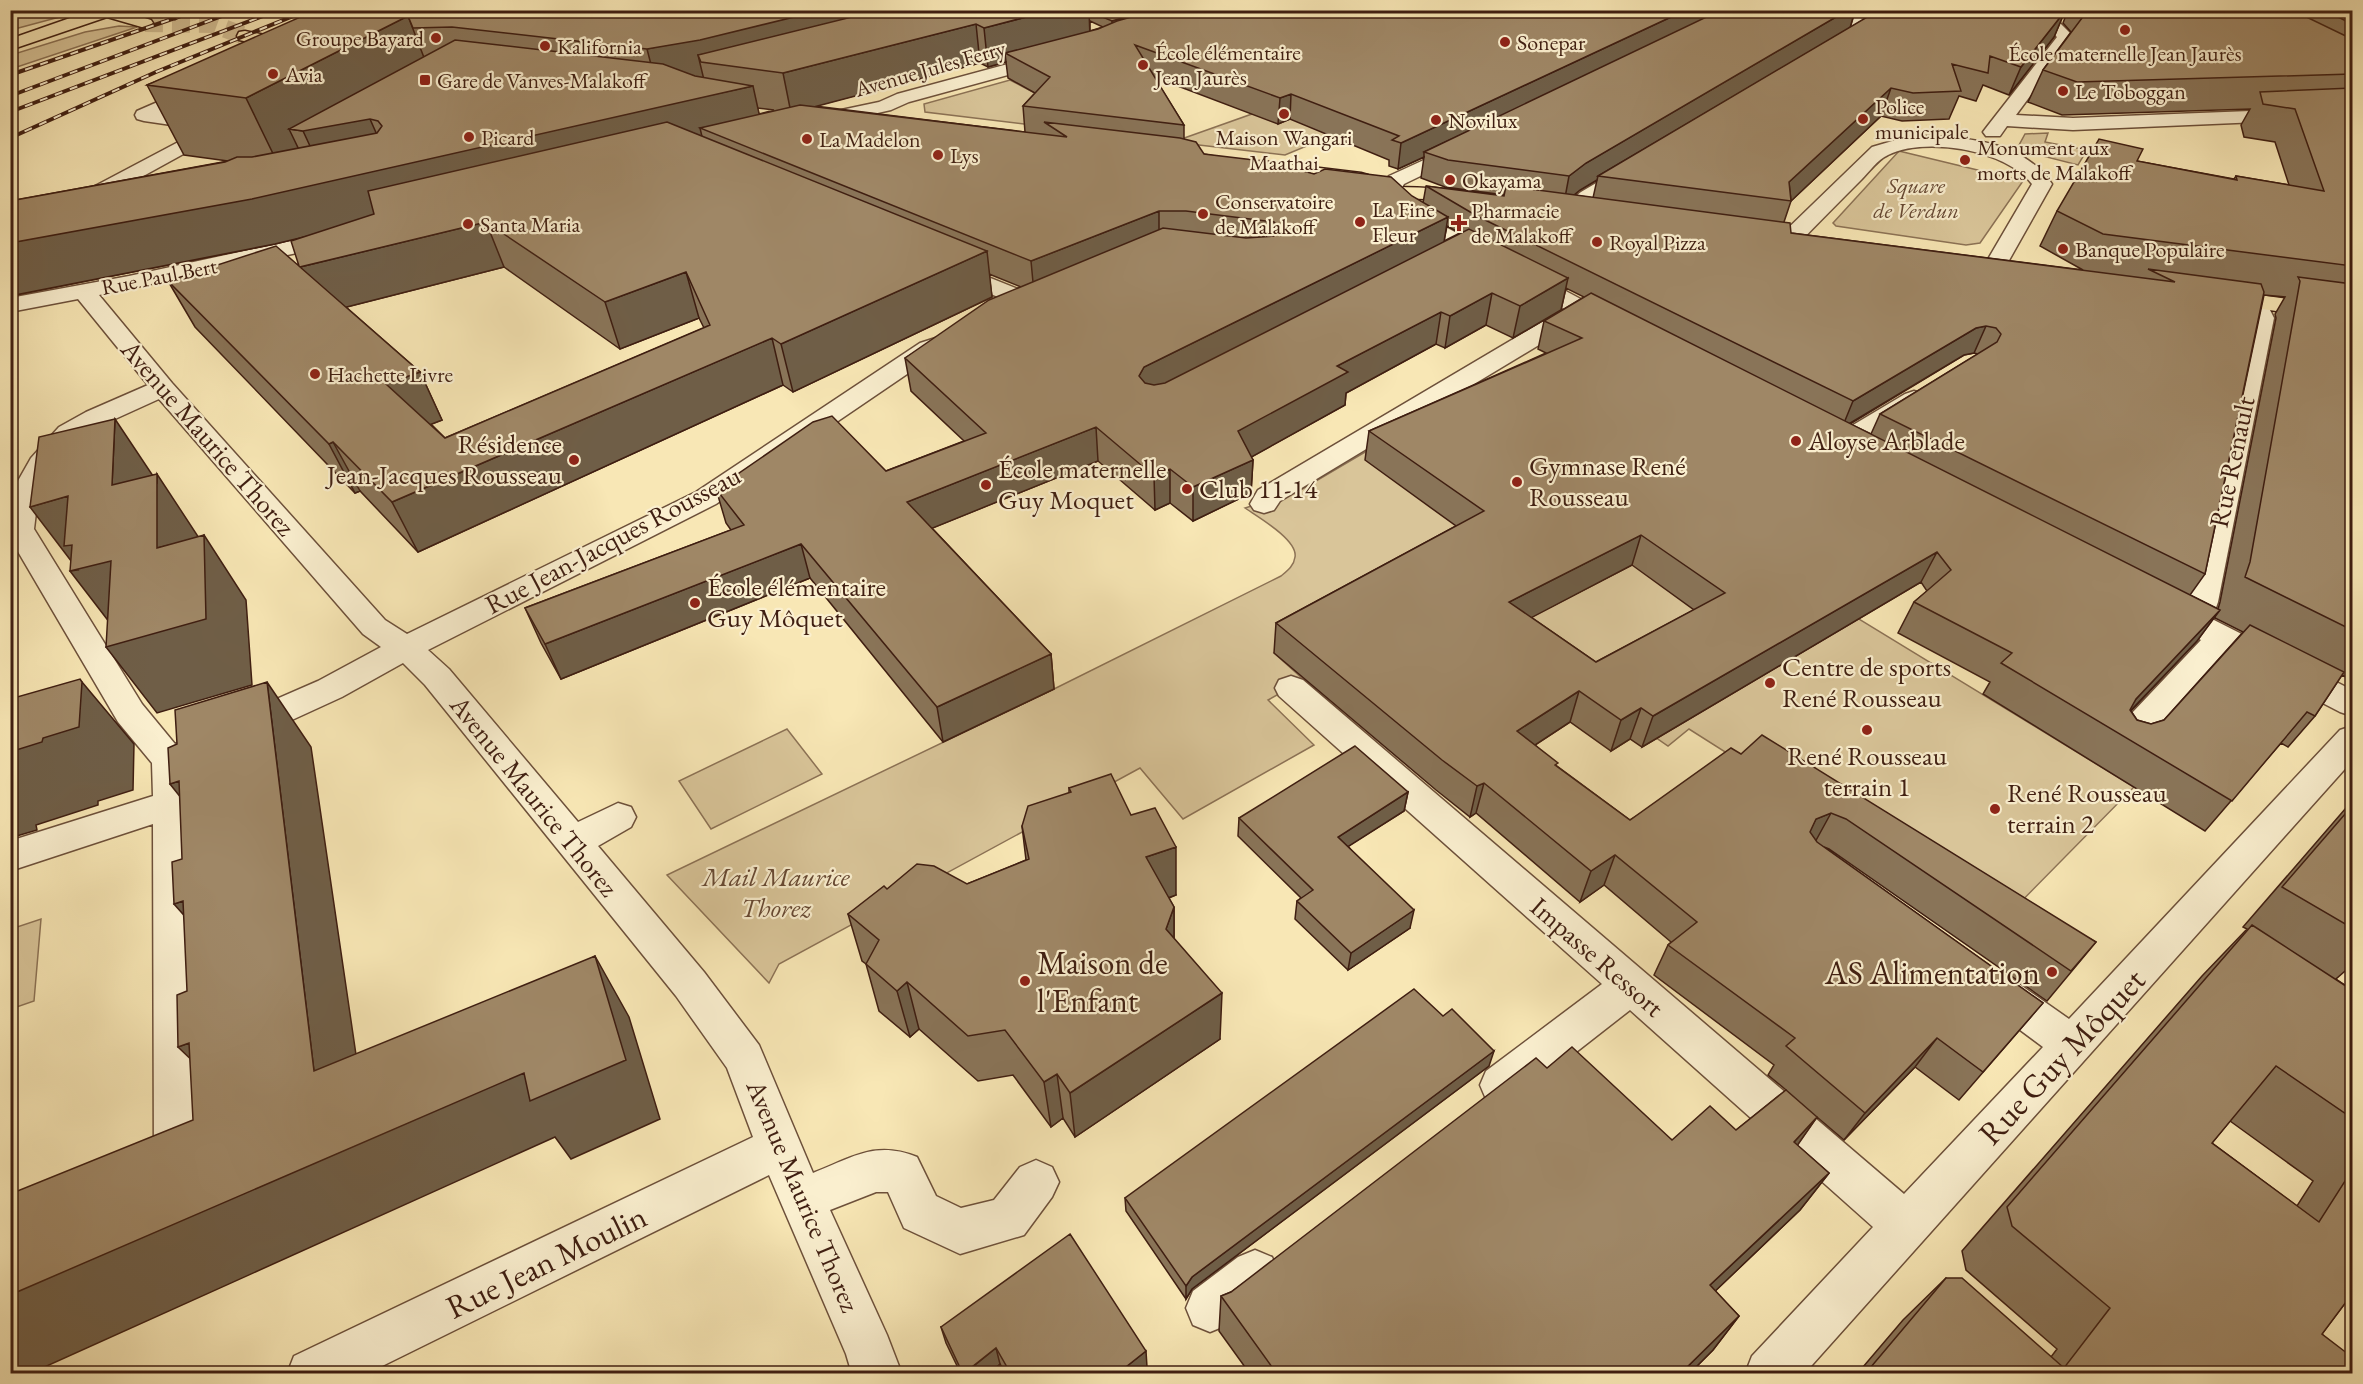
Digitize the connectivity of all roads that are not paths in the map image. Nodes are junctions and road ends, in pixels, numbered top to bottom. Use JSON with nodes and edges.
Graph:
{"nodes":[{"id":1,"x":1779,"y":10,"type":"edge"},
{"id":2,"x":110,"y":11,"type":"edge"},
{"id":3,"x":2063,"y":14,"type":"edge"},
{"id":4,"x":2007,"y":16,"type":"edge"},
{"id":5,"x":2029,"y":18,"type":"junction"},
{"id":6,"x":1924,"y":22,"type":"edge"},
{"id":7,"x":145,"y":23,"type":"tunnel mouth"},
{"id":8,"x":1872,"y":25,"type":"junction"},
{"id":9,"x":245,"y":36,"type":"tunnel mouth"},
{"id":10,"x":1852,"y":38,"type":"edge"},
{"id":11,"x":279,"y":43,"type":"junction"},
{"id":12,"x":10,"y":45,"type":"edge"},
{"id":13,"x":311,"y":46,"type":"edge"},
{"id":14,"x":1070,"y":53,"type":"edge"},
{"id":15,"x":258,"y":57,"type":"edge"},
{"id":16,"x":213,"y":83,"type":"edge"},
{"id":17,"x":220,"y":108,"type":"edge"},
{"id":18,"x":2352,"y":113,"type":"edge"},
{"id":19,"x":2327,"y":114,"type":"junction"},
{"id":20,"x":242,"y":115,"type":"edge"},
{"id":21,"x":802,"y":118,"type":"edge"},
{"id":22,"x":831,"y":118,"type":"junction"},
{"id":23,"x":900,"y":120,"type":"edge"},
{"id":24,"x":2003,"y":120,"type":"junction"},
{"id":25,"x":866,"y":130,"type":"edge"},
{"id":26,"x":2346,"y":133,"type":"edge"},
{"id":27,"x":1474,"y":143,"type":"edge"},
{"id":28,"x":1981,"y":147,"type":"junction"},
{"id":29,"x":1649,"y":159,"type":"edge"},
{"id":30,"x":1243,"y":169,"type":"edge"},
{"id":31,"x":1389,"y":192,"type":"junction"},
{"id":32,"x":1568,"y":211,"type":"junction"},
{"id":33,"x":352,"y":234,"type":"edge"},
{"id":34,"x":57,"y":235,"type":"edge"},
{"id":35,"x":1779,"y":239,"type":"joint"},
{"id":36,"x":10,"y":240,"type":"edge"},
{"id":37,"x":1812,"y":243,"type":"edge"},
{"id":38,"x":10,"y":244,"type":"edge"},
{"id":39,"x":1464,"y":249,"type":"junction"},
{"id":40,"x":924,"y":258,"type":"edge"},
{"id":41,"x":1437,"y":262,"type":"edge"},
{"id":42,"x":1972,"y":263,"type":"edge"},
{"id":43,"x":2005,"y":268,"type":"joint"},
{"id":44,"x":83,"y":291,"type":"junction"},
{"id":45,"x":2196,"y":293,"type":"edge"},
{"id":46,"x":2255,"y":301,"type":"junction"},
{"id":47,"x":10,"y":305,"type":"edge"},
{"id":48,"x":1582,"y":310,"type":"junction"},
{"id":49,"x":2352,"y":315,"type":"edge"},
{"id":50,"x":1003,"y":318,"type":"edge"},
{"id":51,"x":971,"y":331,"type":"edge"},
{"id":52,"x":1634,"y":336,"type":"edge"},
{"id":53,"x":1933,"y":387,"type":"edge"},
{"id":54,"x":163,"y":388,"type":"junction"},
{"id":55,"x":1873,"y":459,"type":"edge"},
{"id":56,"x":1264,"y":504,"type":"dead end"},
{"id":57,"x":2143,"y":597,"type":"edge"},
{"id":58,"x":2208,"y":630,"type":"junction"},
{"id":59,"x":406,"y":648,"type":"junction"},
{"id":60,"x":1291,"y":688,"type":"dead end"},
{"id":61,"x":2352,"y":704,"type":"edge"},
{"id":62,"x":2352,"y":739,"type":"edge"},
{"id":63,"x":2127,"y":740,"type":"edge"},
{"id":64,"x":170,"y":760,"type":"junction"},
{"id":65,"x":171,"y":804,"type":"junction"},
{"id":66,"x":618,"y":817,"type":"dead end"},
{"id":67,"x":573,"y":843,"type":"junction"},
{"id":68,"x":10,"y":856,"type":"edge"},
{"id":69,"x":1967,"y":969,"type":"edge"},
{"id":70,"x":1630,"y":986,"type":"junction"},
{"id":71,"x":2072,"y":1044,"type":"junction"},
{"id":72,"x":1474,"y":1106,"type":"edge"},
{"id":73,"x":779,"y":1147,"type":"junction"},
{"id":74,"x":1036,"y":1182,"type":"dead end"},
{"id":75,"x":143,"y":1189,"type":"edge"},
{"id":76,"x":802,"y":1200,"type":"junction"},
{"id":77,"x":1905,"y":1225,"type":"junction"},
{"id":78,"x":1286,"y":1251,"type":"edge"},
{"id":79,"x":1210,"y":1308,"type":"dead end"},
{"id":80,"x":312,"y":1374,"type":"edge"},
{"id":81,"x":877,"y":1374,"type":"edge"},
{"id":82,"x":1770,"y":1374,"type":"edge"}],
"edges":[{"from":1,"to":8,"type":"street"},
{"from":2,"to":7,"type":"main road"},
{"from":2,"to":12,"type":"main road"},
{"from":3,"to":5,"type":"street"},
{"from":4,"to":5,"type":"street"},
{"from":5,"to":24,"type":"street"},
{"from":6,"to":8,"type":"street"},
{"from":8,"to":10,"type":"street"},
{"from":9,"to":11,"type":"main road"},
{"from":11,"to":13,"type":"main road"},
{"from":11,"to":15,"type":"street"},
{"from":14,"to":22,"type":"street","name":"Avenue Jules Ferry"},
{"from":16,"to":17,"type":"street"},
{"from":18,"to":19,"type":"street"},
{"from":19,"to":24,"type":"street"},
{"from":19,"to":26,"type":"street"},
{"from":20,"to":36,"type":"street"},
{"from":21,"to":22,"type":"street"},
{"from":22,"to":23,"type":"main road"},
{"from":22,"to":25,"type":"main road"},
{"from":24,"to":28,"type":"street"},
{"from":27,"to":31,"type":"street"},
{"from":28,"to":35,"type":"street"},
{"from":28,"to":43,"type":"street"},
{"from":29,"to":32,"type":"street"},
{"from":30,"to":31,"type":"main road"},
{"from":31,"to":31,"type":"main road"},
{"from":31,"to":39,"type":"street"},
{"from":32,"to":32,"type":"main road"},
{"from":33,"to":44,"type":"street","name":"Rue Paul Bert"},
{"from":34,"to":38,"type":"street"},
{"from":35,"to":37,"type":"main road"},
{"from":39,"to":41,"type":"street"},
{"from":39,"to":48,"type":"street"},
{"from":40,"to":50,"type":"street"},
{"from":42,"to":43,"type":"main road"},
{"from":44,"to":47,"type":"street","name":"Rue Paul Bert"},
{"from":44,"to":54,"type":"street","name":"Avenue Maurice Thorez"},
{"from":45,"to":46,"type":"main road"},
{"from":46,"to":49,"type":"main road"},
{"from":46,"to":58,"type":"street","name":"Rue Renault"},
{"from":48,"to":52,"type":"street"},
{"from":48,"to":56,"type":"street"},
{"from":51,"to":59,"type":"street","name":"Rue Jean-Jacques Rousseau"},
{"from":53,"to":55,"type":"street"},
{"from":54,"to":59,"type":"street","name":"Avenue Maurice Thorez"},
{"from":54,"to":64,"type":"street"},
{"from":57,"to":58,"type":"street"},
{"from":58,"to":61,"type":"street"},
{"from":58,"to":63,"type":"street"},
{"from":59,"to":64,"type":"street","name":"Rue Jean-Jacques Rousseau"},
{"from":59,"to":67,"type":"street","name":"Avenue Maurice Thorez"},
{"from":60,"to":70,"type":"street","name":"Impasse Ressort"},
{"from":62,"to":71,"type":"street","name":"Rue Guy Môquet"},
{"from":64,"to":65,"type":"street"},
{"from":65,"to":68,"type":"street"},
{"from":65,"to":75,"type":"street"},
{"from":66,"to":67,"type":"street"},
{"from":67,"to":73,"type":"street","name":"Avenue Maurice Thorez"},
{"from":69,"to":71,"type":"street"},
{"from":70,"to":72,"type":"street"},
{"from":70,"to":77,"type":"street","name":"Impasse Ressort"},
{"from":71,"to":77,"type":"street","name":"Rue Guy Môquet"},
{"from":73,"to":76,"type":"street","name":"Avenue Maurice Thorez"},
{"from":73,"to":80,"type":"street","name":"Rue Jean Moulin"},
{"from":74,"to":76,"type":"street"},
{"from":76,"to":81,"type":"street","name":"Avenue Maurice Thorez"},
{"from":77,"to":82,"type":"street","name":"Rue Guy Môquet"},
{"from":78,"to":79,"type":"street"}]}
